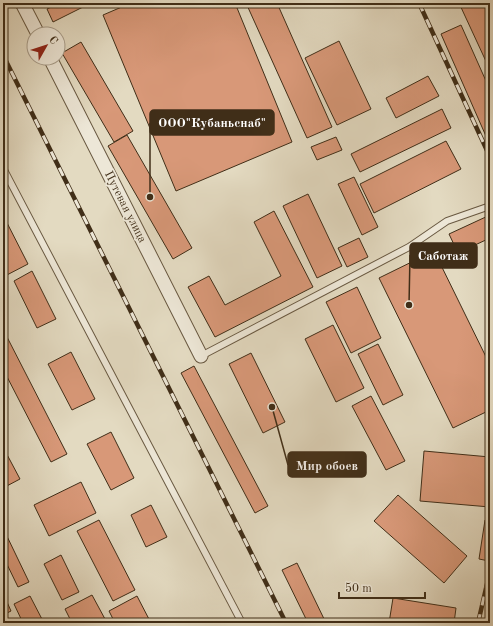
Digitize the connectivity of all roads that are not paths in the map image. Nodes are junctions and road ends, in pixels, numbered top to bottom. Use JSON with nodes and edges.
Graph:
{"nodes":[{"id":1,"x":22,"y":3,"type":"edge"},
{"id":2,"x":34,"y":26,"type":"edge"},
{"id":3,"x":54,"y":66,"type":"edge"},
{"id":4,"x":3,"y":168,"type":"edge"},
{"id":5,"x":490,"y":206,"type":"edge"},
{"id":6,"x":201,"y":356,"type":"joint"},
{"id":7,"x":242,"y":623,"type":"edge"}],
"edges":[{"from":1,"to":2,"type":"street"},
{"from":3,"to":6,"type":"street","name":"Путевая улица"},
{"from":4,"to":7,"type":"lane"},
{"from":5,"to":6,"type":"lane"}]}
